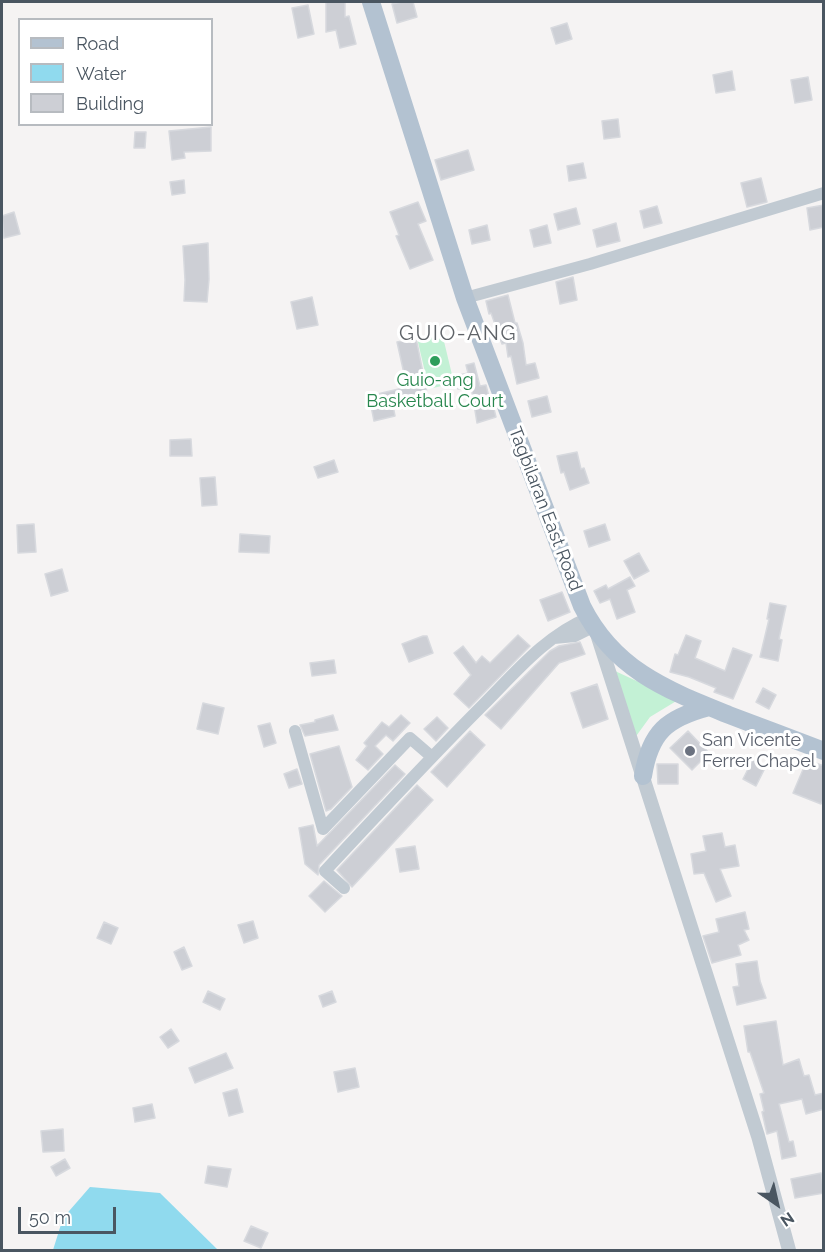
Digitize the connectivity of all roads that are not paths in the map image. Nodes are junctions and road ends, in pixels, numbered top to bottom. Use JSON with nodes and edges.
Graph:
{"nodes":[{"id":1,"x":371,"y":2,"type":"edge"},
{"id":2,"x":824,"y":193,"type":"edge"},
{"id":3,"x":465,"y":298,"type":"junction"},
{"id":4,"x":592,"y":626,"type":"junction"},
{"id":5,"x":709,"y":707,"type":"junction"},
{"id":6,"x":295,"y":731,"type":"dead end"},
{"id":7,"x":824,"y":751,"type":"edge"},
{"id":8,"x":432,"y":757,"type":"junction"},
{"id":9,"x":643,"y":776,"type":"junction"},
{"id":10,"x":344,"y":888,"type":"dead end"},
{"id":11,"x":789,"y":1251,"type":"edge"}],
"edges":[{"from":1,"to":3,"type":"main road","name":"Tagbilaran East Road"},
{"from":2,"to":3,"type":"street"},
{"from":3,"to":4,"type":"main road","name":"Tagbilaran East Road"},
{"from":4,"to":5,"type":"main road","name":"Tagbilaran East Road"},
{"from":4,"to":8,"type":"street"},
{"from":4,"to":9,"type":"street"},
{"from":5,"to":7,"type":"main road","name":"Tagbilaran East Road"},
{"from":5,"to":9,"type":"main road"},
{"from":6,"to":8,"type":"street"},
{"from":8,"to":10,"type":"street"},
{"from":9,"to":11,"type":"street"}]}
